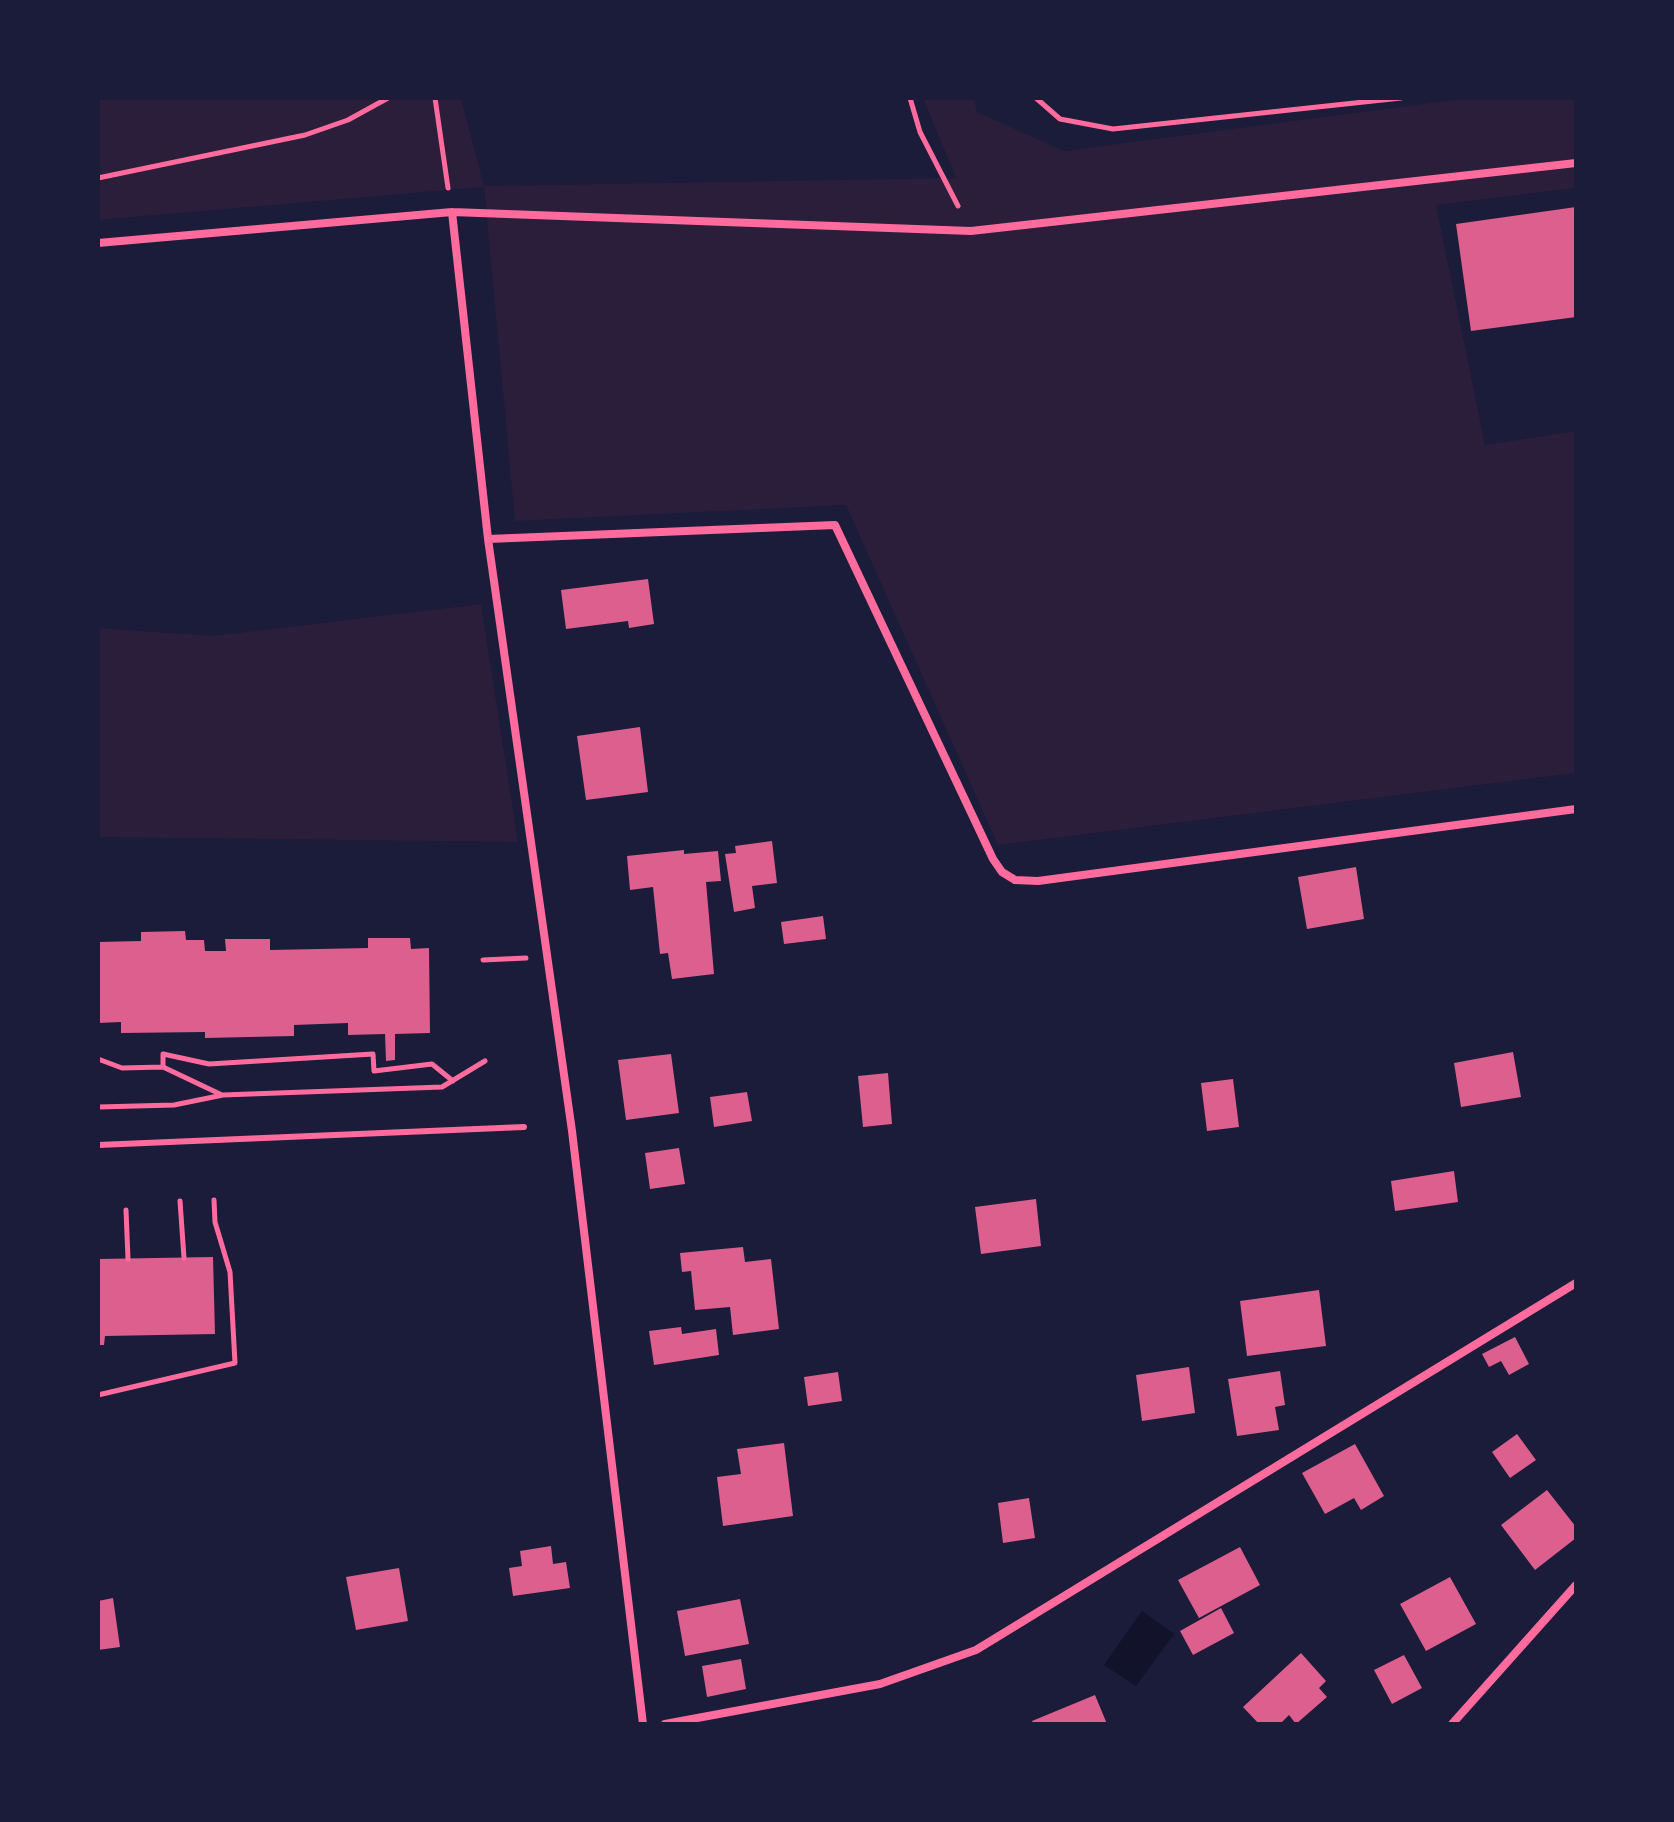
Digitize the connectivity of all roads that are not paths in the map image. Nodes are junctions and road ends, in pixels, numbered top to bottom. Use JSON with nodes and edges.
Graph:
{"nodes":[{"id":1,"x":1576,"y":163,"type":"edge"},
{"id":2,"x":452,"y":212,"type":"junction"},
{"id":3,"x":98,"y":243,"type":"edge"},
{"id":4,"x":488,"y":539,"type":"junction"},
{"id":5,"x":1576,"y":809,"type":"edge"},
{"id":6,"x":524,"y":1127,"type":"dead end"},
{"id":7,"x":98,"y":1145,"type":"edge"},
{"id":8,"x":1576,"y":1283,"type":"edge"},
{"id":9,"x":1576,"y":1585,"type":"edge"},
{"id":10,"x":643,"y":1724,"type":"edge"},
{"id":11,"x":665,"y":1724,"type":"edge"},
{"id":12,"x":1452,"y":1724,"type":"edge"}],
"edges":[{"from":1,"to":2,"type":"street"},
{"from":2,"to":3,"type":"street"},
{"from":2,"to":4,"type":"street"},
{"from":4,"to":5,"type":"street"},
{"from":4,"to":10,"type":"street"},
{"from":6,"to":7,"type":"lane"},
{"from":8,"to":11,"type":"street"},
{"from":9,"to":12,"type":"street"}]}
